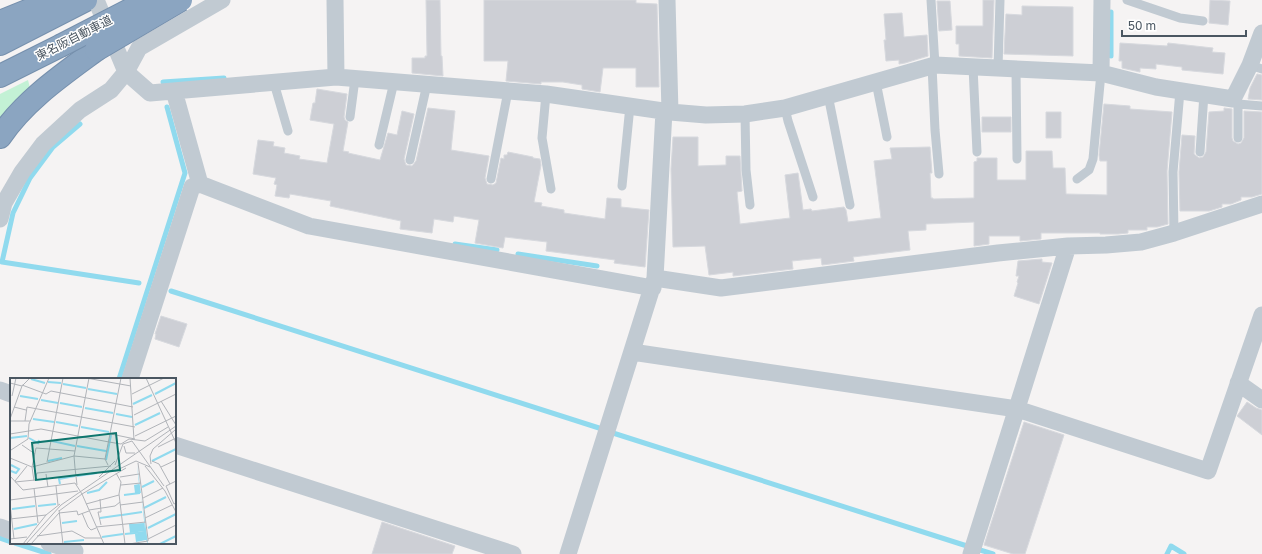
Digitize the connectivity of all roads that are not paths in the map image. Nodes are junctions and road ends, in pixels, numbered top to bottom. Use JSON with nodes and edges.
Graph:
{"nodes":[{"id":1,"x":86,"y":0,"type":"edge"},
{"id":2,"x":96,"y":0,"type":"edge"},
{"id":3,"x":148,"y":0,"type":"edge"},
{"id":4,"x":181,"y":0,"type":"edge"},
{"id":5,"x":222,"y":0,"type":"edge"},
{"id":6,"x":335,"y":0,"type":"edge"},
{"id":7,"x":667,"y":0,"type":"edge"},
{"id":8,"x":931,"y":0,"type":"edge"},
{"id":9,"x":1000,"y":0,"type":"edge"},
{"id":10,"x":1102,"y":0,"type":"edge"},
{"id":11,"x":1127,"y":0,"type":"edge"},
{"id":12,"x":46,"y":9,"type":"edge"},
{"id":13,"x":1203,"y":21,"type":"dead end"},
{"id":14,"x":0,"y":22,"type":"edge"},
{"id":15,"x":1262,"y":33,"type":"edge"},
{"id":16,"x":0,"y":44,"type":"edge"},
{"id":17,"x":934,"y":66,"type":"junction"},
{"id":18,"x":973,"y":67,"type":"junction"},
{"id":19,"x":1256,"y":67,"type":"edge"},
{"id":20,"x":998,"y":68,"type":"junction"},
{"id":21,"x":1016,"y":69,"type":"junction"},
{"id":22,"x":126,"y":72,"type":"junction"},
{"id":23,"x":1101,"y":73,"type":"junction"},
{"id":24,"x":0,"y":76,"type":"edge"},
{"id":25,"x":336,"y":77,"type":"junction"},
{"id":26,"x":355,"y":79,"type":"junction"},
{"id":27,"x":394,"y":82,"type":"junction"},
{"id":28,"x":876,"y":82,"type":"junction"},
{"id":29,"x":274,"y":83,"type":"junction"},
{"id":30,"x":427,"y":84,"type":"junction"},
{"id":31,"x":174,"y":91,"type":"junction"},
{"id":32,"x":508,"y":91,"type":"junction"},
{"id":33,"x":1180,"y":91,"type":"junction"},
{"id":34,"x":546,"y":94,"type":"junction"},
{"id":35,"x":1204,"y":94,"type":"junction"},
{"id":36,"x":828,"y":95,"type":"junction"},
{"id":37,"x":1236,"y":101,"type":"junction"},
{"id":38,"x":630,"y":106,"type":"junction"},
{"id":39,"x":1262,"y":106,"type":"edge"},
{"id":40,"x":785,"y":108,"type":"junction"},
{"id":41,"x":667,"y":112,"type":"junction"},
{"id":42,"x":745,"y":114,"type":"junction"},
{"id":43,"x":350,"y":117,"type":"dead end"},
{"id":44,"x":288,"y":131,"type":"dead end"},
{"id":45,"x":0,"y":137,"type":"edge"},
{"id":46,"x":887,"y":137,"type":"dead end"},
{"id":47,"x":1238,"y":138,"type":"dead end"},
{"id":48,"x":379,"y":145,"type":"dead end"},
{"id":49,"x":977,"y":152,"type":"dead end"},
{"id":50,"x":1200,"y":152,"type":"dead end"},
{"id":51,"x":1017,"y":159,"type":"dead end"},
{"id":52,"x":410,"y":160,"type":"dead end"},
{"id":53,"x":939,"y":174,"type":"dead end"},
{"id":54,"x":491,"y":179,"type":"dead end"},
{"id":55,"x":1076,"y":179,"type":"dead end"},
{"id":56,"x":200,"y":184,"type":"junction"},
{"id":57,"x":622,"y":186,"type":"dead end"},
{"id":58,"x":551,"y":189,"type":"dead end"},
{"id":59,"x":813,"y":197,"type":"dead end"},
{"id":60,"x":1262,"y":204,"type":"edge"},
{"id":61,"x":750,"y":205,"type":"dead end"},
{"id":62,"x":850,"y":205,"type":"dead end"},
{"id":63,"x":0,"y":219,"type":"edge"},
{"id":64,"x":1174,"y":233,"type":"junction"},
{"id":65,"x":1068,"y":246,"type":"junction"},
{"id":66,"x":654,"y":283,"type":"junction"},
{"id":67,"x":1261,"y":320,"type":"edge"},
{"id":68,"x":632,"y":352,"type":"junction"},
{"id":69,"x":130,"y":378,"type":"edge"},
{"id":70,"x":1238,"y":383,"type":"junction"},
{"id":71,"x":0,"y":390,"type":"edge"},
{"id":72,"x":10,"y":394,"type":"edge"},
{"id":73,"x":1262,"y":400,"type":"edge"},
{"id":74,"x":1017,"y":409,"type":"junction"},
{"id":75,"x":176,"y":445,"type":"edge"},
{"id":76,"x":0,"y":527,"type":"edge"},
{"id":77,"x":10,"y":531,"type":"edge"},
{"id":78,"x":513,"y":554,"type":"edge"},
{"id":79,"x":568,"y":554,"type":"edge"},
{"id":80,"x":971,"y":554,"type":"edge"}],
"edges":[{"from":1,"to":12,"type":"highway"},
{"from":2,"to":22,"type":"street"},
{"from":3,"to":24,"type":"highway","name":"東名阪自動車道","bridge":true},
{"from":4,"to":45,"type":"highway","bridge":true},
{"from":5,"to":22,"type":"street"},
{"from":6,"to":25,"type":"street"},
{"from":7,"to":41,"type":"street"},
{"from":8,"to":17,"type":"lane"},
{"from":9,"to":20,"type":"lane"},
{"from":10,"to":23,"type":"street"},
{"from":11,"to":13,"type":"lane"},
{"from":12,"to":14,"type":"highway"},
{"from":12,"to":16,"type":"highway"},
{"from":15,"to":19,"type":"street"},
{"from":17,"to":18,"type":"street"},
{"from":17,"to":28,"type":"street"},
{"from":17,"to":53,"type":"lane"},
{"from":18,"to":20,"type":"street"},
{"from":18,"to":49,"type":"lane"},
{"from":19,"to":37,"type":"street"},
{"from":20,"to":21,"type":"street"},
{"from":21,"to":23,"type":"street"},
{"from":21,"to":51,"type":"lane"},
{"from":22,"to":31,"type":"street"},
{"from":22,"to":63,"type":"street"},
{"from":23,"to":33,"type":"street"},
{"from":23,"to":55,"type":"lane"},
{"from":25,"to":26,"type":"street"},
{"from":25,"to":29,"type":"street"},
{"from":26,"to":27,"type":"street"},
{"from":26,"to":43,"type":"lane"},
{"from":27,"to":30,"type":"street"},
{"from":27,"to":48,"type":"lane"},
{"from":28,"to":36,"type":"street"},
{"from":28,"to":46,"type":"lane"},
{"from":29,"to":31,"type":"street"},
{"from":29,"to":44,"type":"lane"},
{"from":30,"to":32,"type":"street"},
{"from":30,"to":52,"type":"lane"},
{"from":31,"to":56,"type":"street"},
{"from":32,"to":34,"type":"street"},
{"from":32,"to":54,"type":"lane"},
{"from":33,"to":35,"type":"street"},
{"from":33,"to":64,"type":"lane"},
{"from":34,"to":38,"type":"street"},
{"from":34,"to":58,"type":"lane"},
{"from":35,"to":37,"type":"street"},
{"from":35,"to":50,"type":"lane"},
{"from":36,"to":40,"type":"street"},
{"from":36,"to":62,"type":"lane"},
{"from":37,"to":39,"type":"lane"},
{"from":37,"to":47,"type":"lane"},
{"from":38,"to":41,"type":"street"},
{"from":38,"to":57,"type":"lane"},
{"from":40,"to":42,"type":"street"},
{"from":40,"to":59,"type":"lane"},
{"from":41,"to":42,"type":"street"},
{"from":41,"to":66,"type":"street"},
{"from":42,"to":61,"type":"lane"},
{"from":56,"to":66,"type":"street"},
{"from":56,"to":69,"type":"street"},
{"from":60,"to":64,"type":"street"},
{"from":64,"to":65,"type":"street"},
{"from":65,"to":66,"type":"street"},
{"from":65,"to":74,"type":"street"},
{"from":66,"to":68,"type":"street"},
{"from":67,"to":70,"type":"street"},
{"from":68,"to":74,"type":"street"},
{"from":68,"to":79,"type":"street"},
{"from":70,"to":73,"type":"street"},
{"from":70,"to":74,"type":"street"},
{"from":71,"to":72,"type":"street"},
{"from":74,"to":80,"type":"street"},
{"from":75,"to":78,"type":"street"},
{"from":76,"to":77,"type":"street"}]}
